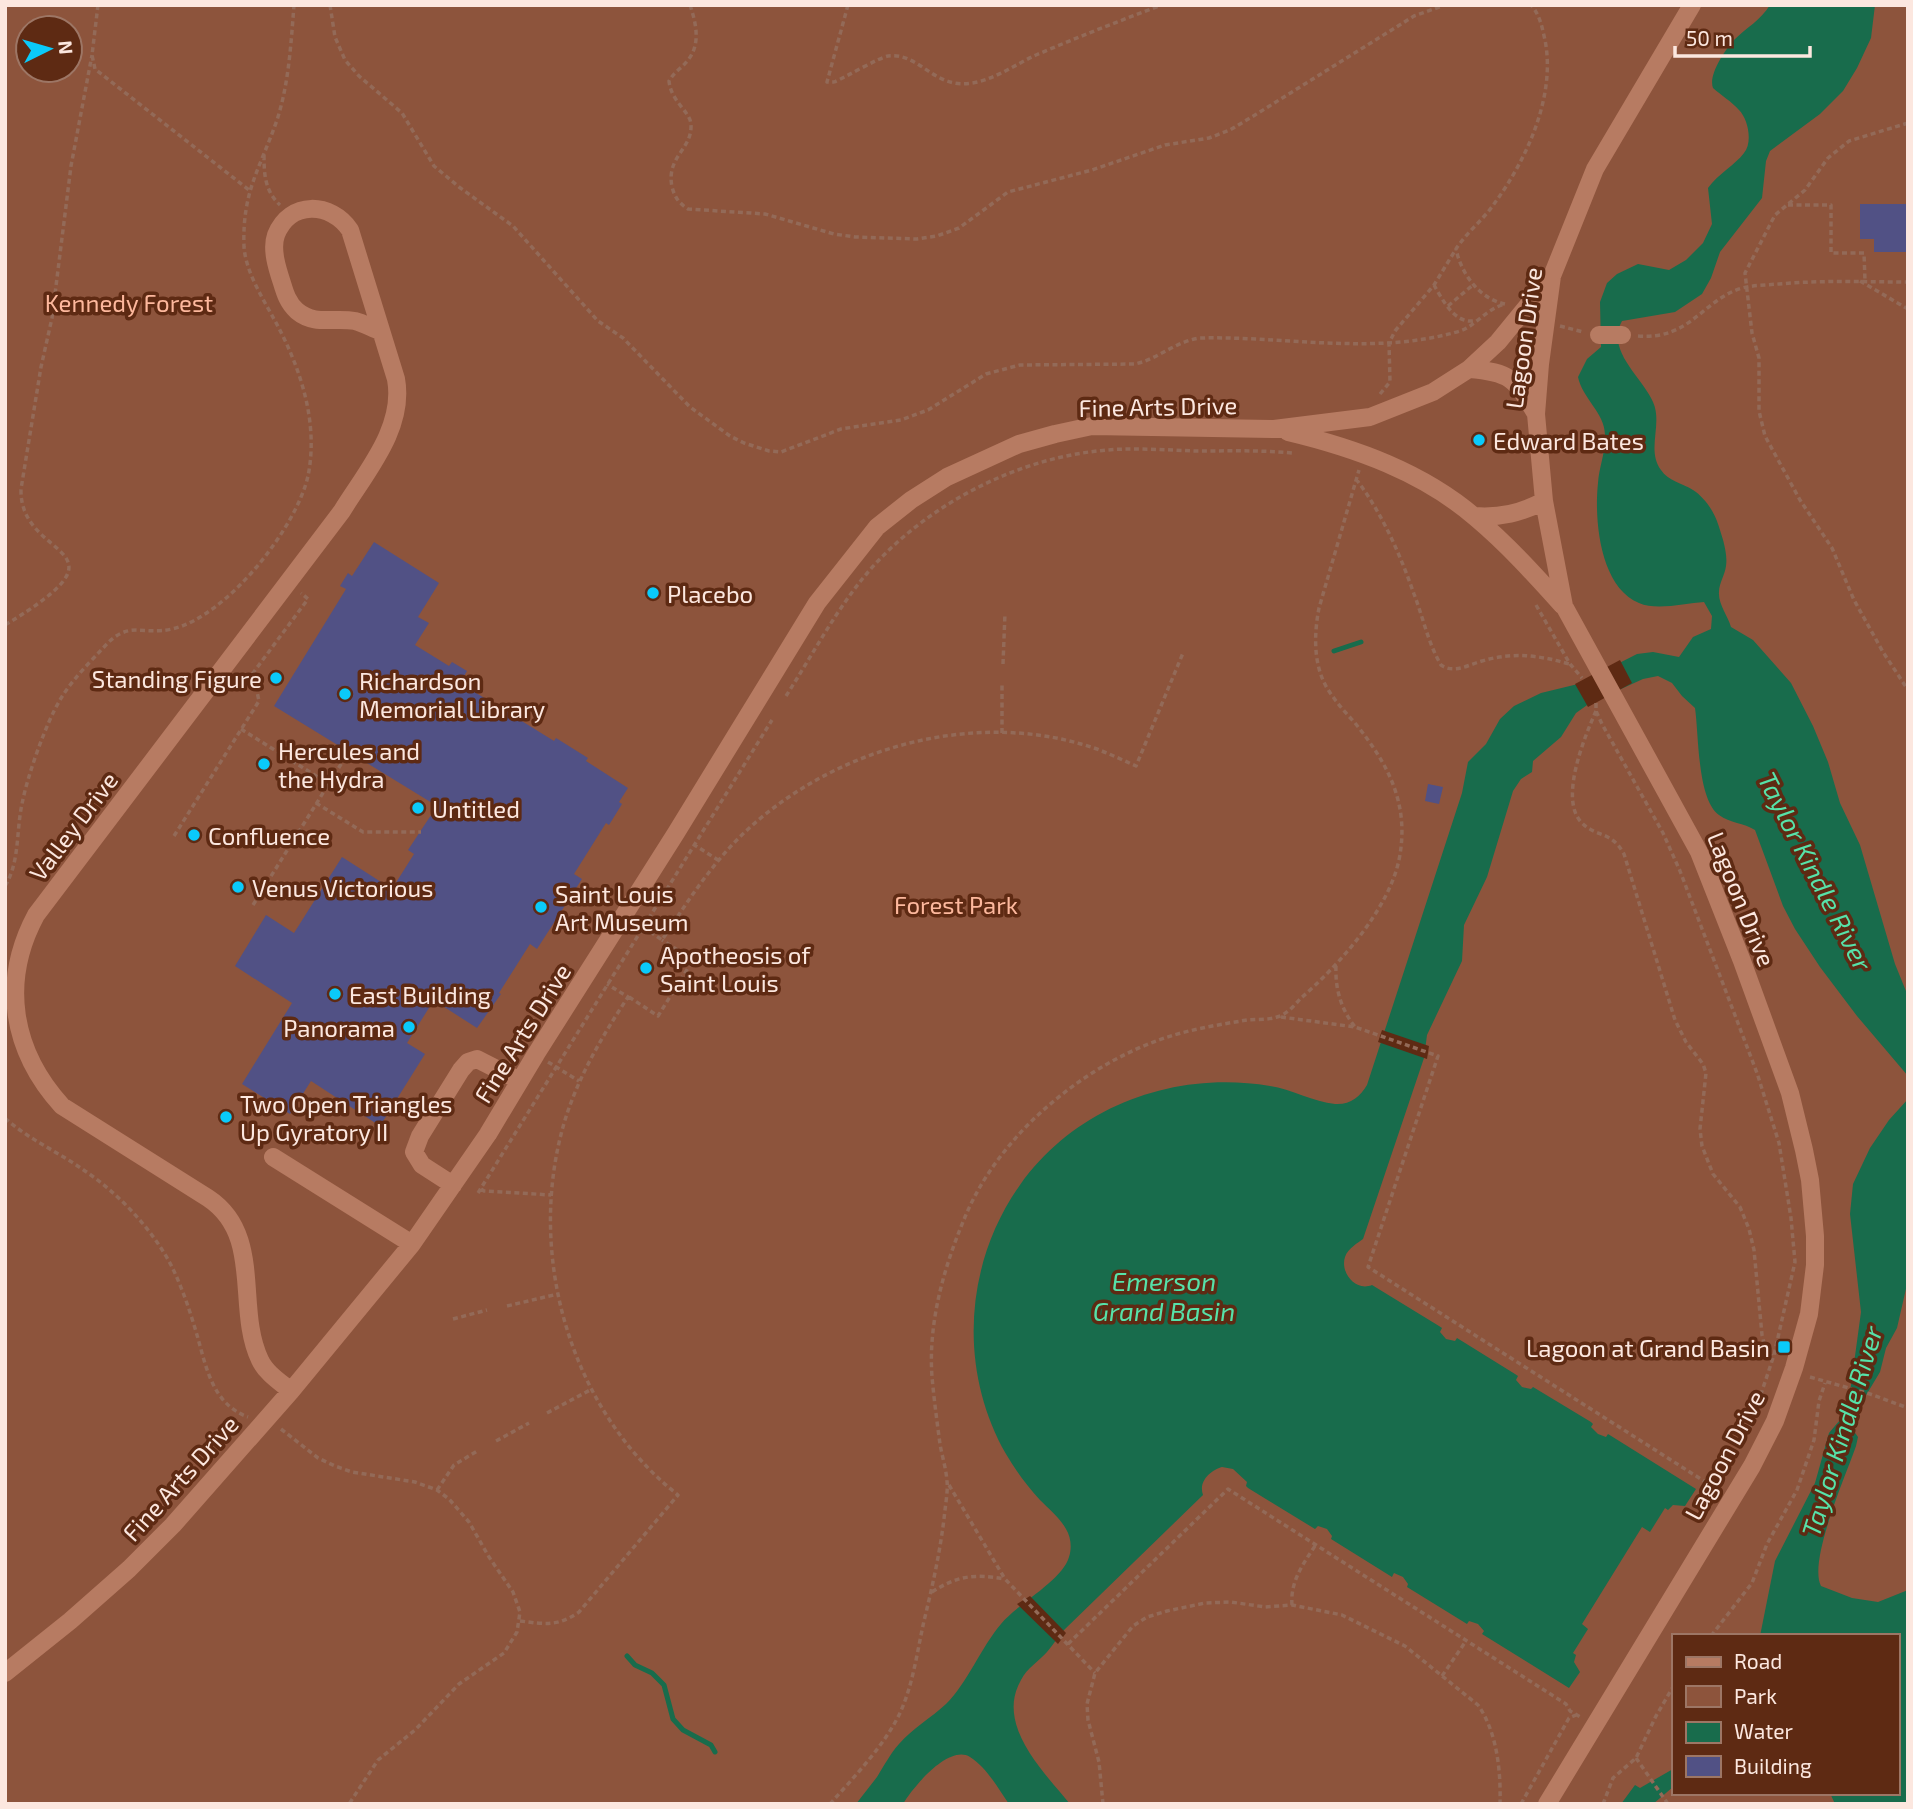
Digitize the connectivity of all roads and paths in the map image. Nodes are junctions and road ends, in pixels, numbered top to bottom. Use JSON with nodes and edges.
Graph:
{"nodes":[{"id":1,"x":98,"y":5,"type":"edge"},
{"id":2,"x":294,"y":5,"type":"edge"},
{"id":3,"x":330,"y":5,"type":"edge"},
{"id":4,"x":690,"y":5,"type":"edge"},
{"id":5,"x":848,"y":5,"type":"edge"},
{"id":6,"x":1162,"y":5,"type":"edge"},
{"id":7,"x":1445,"y":5,"type":"edge"},
{"id":8,"x":1531,"y":5,"type":"edge"},
{"id":9,"x":1692,"y":5,"type":"edge"},
{"id":10,"x":92,"y":55,"type":"junction"},
{"id":11,"x":1908,"y":123,"type":"edge"},
{"id":12,"x":264,"y":153,"type":"junction"},
{"id":13,"x":248,"y":190,"type":"junction"},
{"id":14,"x":1786,"y":204,"type":"junction"},
{"id":15,"x":293,"y":216,"type":"junction"},
{"id":16,"x":1456,"y":249,"type":"junction"},
{"id":17,"x":1552,"y":276,"type":"junction"},
{"id":18,"x":1858,"y":280,"type":"junction"},
{"id":19,"x":1865,"y":281,"type":"junction"},
{"id":20,"x":1908,"y":282,"type":"edge"},
{"id":21,"x":1474,"y":284,"type":"junction"},
{"id":22,"x":1434,"y":285,"type":"junction"},
{"id":23,"x":1745,"y":287,"type":"junction"},
{"id":24,"x":1507,"y":304,"type":"junction"},
{"id":25,"x":1514,"y":304,"type":"dead end"},
{"id":26,"x":1448,"y":306,"type":"junction"},
{"id":27,"x":1908,"y":309,"type":"edge"},
{"id":28,"x":1475,"y":320,"type":"junction"},
{"id":29,"x":380,"y":331,"type":"junction"},
{"id":30,"x":1599,"y":335,"type":"dead end"},
{"id":31,"x":1622,"y":335,"type":"joint"},
{"id":32,"x":1389,"y":343,"type":"junction"},
{"id":33,"x":1469,"y":369,"type":"junction"},
{"id":34,"x":1375,"y":397,"type":"dead end"},
{"id":35,"x":1536,"y":414,"type":"junction"},
{"id":36,"x":1274,"y":429,"type":"junction"},
{"id":37,"x":1302,"y":454,"type":"dead end"},
{"id":38,"x":1348,"y":467,"type":"dead end"},
{"id":39,"x":1370,"y":474,"type":"dead end"},
{"id":40,"x":1544,"y":501,"type":"junction"},
{"id":41,"x":1474,"y":516,"type":"junction"},
{"id":42,"x":289,"y":583,"type":"junction"},
{"id":43,"x":1531,"y":597,"type":"dead end"},
{"id":44,"x":1564,"y":606,"type":"junction"},
{"id":45,"x":1005,"y":613,"type":"dead end"},
{"id":46,"x":5,"y":625,"type":"edge"},
{"id":47,"x":1183,"y":653,"type":"dead end"},
{"id":48,"x":1003,"y":664,"type":"dead end"},
{"id":49,"x":1570,"y":664,"type":"junction"},
{"id":50,"x":1590,"y":675,"type":"junction"},
{"id":51,"x":1002,"y":685,"type":"dead end"},
{"id":52,"x":1908,"y":690,"type":"edge"},
{"id":53,"x":786,"y":696,"type":"dead end"},
{"id":54,"x":1604,"y":699,"type":"junction"},
{"id":55,"x":1596,"y":711,"type":"junction"},
{"id":56,"x":772,"y":720,"type":"dead end"},
{"id":57,"x":242,"y":729,"type":"junction"},
{"id":58,"x":1002,"y":733,"type":"junction"},
{"id":59,"x":343,"y":761,"type":"dead end"},
{"id":60,"x":329,"y":784,"type":"junction"},
{"id":61,"x":317,"y":803,"type":"junction"},
{"id":62,"x":421,"y":832,"type":"dead end"},
{"id":63,"x":174,"y":836,"type":"dead end"},
{"id":64,"x":685,"y":839,"type":"dead end"},
{"id":65,"x":695,"y":845,"type":"junction"},
{"id":66,"x":718,"y":860,"type":"junction"},
{"id":67,"x":5,"y":886,"type":"edge"},
{"id":68,"x":253,"y":905,"type":"dead end"},
{"id":69,"x":560,"y":913,"type":"dead end"},
{"id":70,"x":643,"y":927,"type":"junction"},
{"id":71,"x":589,"y":932,"type":"dead end"},
{"id":72,"x":662,"y":940,"type":"junction"},
{"id":73,"x":1336,"y":964,"type":"junction"},
{"id":74,"x":607,"y":984,"type":"junction"},
{"id":75,"x":628,"y":997,"type":"junction"},
{"id":76,"x":1281,"y":1017,"type":"junction"},
{"id":77,"x":1355,"y":1027,"type":"junction"},
{"id":78,"x":546,"y":1061,"type":"dead end"},
{"id":79,"x":556,"y":1067,"type":"junction"},
{"id":80,"x":579,"y":1081,"type":"junction"},
{"id":81,"x":520,"y":1082,"type":"junction"},
{"id":82,"x":5,"y":1118,"type":"edge"},
{"id":83,"x":273,"y":1157,"type":"dead end"},
{"id":84,"x":453,"y":1185,"type":"junction"},
{"id":85,"x":551,"y":1195,"type":"junction"},
{"id":86,"x":412,"y":1244,"type":"junction"},
{"id":87,"x":558,"y":1294,"type":"junction"},
{"id":88,"x":508,"y":1306,"type":"dead end"},
{"id":89,"x":487,"y":1310,"type":"dead end"},
{"id":90,"x":453,"y":1318,"type":"dead end"},
{"id":91,"x":1774,"y":1355,"type":"junction"},
{"id":92,"x":1781,"y":1359,"type":"dead end"},
{"id":93,"x":1811,"y":1378,"type":"dead end"},
{"id":94,"x":1825,"y":1383,"type":"junction"},
{"id":95,"x":592,"y":1389,"type":"junction"},
{"id":96,"x":291,"y":1391,"type":"junction"},
{"id":97,"x":1908,"y":1408,"type":"edge"},
{"id":98,"x":547,"y":1413,"type":"dead end"},
{"id":99,"x":245,"y":1416,"type":"dead end"},
{"id":100,"x":528,"y":1423,"type":"dead end"},
{"id":101,"x":280,"y":1429,"type":"dead end"},
{"id":102,"x":1748,"y":1432,"type":"dead end"},
{"id":103,"x":496,"y":1441,"type":"dead end"},
{"id":104,"x":479,"y":1450,"type":"dead end"},
{"id":105,"x":948,"y":1483,"type":"junction"},
{"id":106,"x":1721,"y":1483,"type":"dead end"},
{"id":107,"x":437,"y":1490,"type":"junction"},
{"id":108,"x":1315,"y":1545,"type":"junction"},
{"id":109,"x":1005,"y":1578,"type":"junction"},
{"id":110,"x":932,"y":1592,"type":"junction"},
{"id":111,"x":1292,"y":1605,"type":"junction"},
{"id":112,"x":520,"y":1622,"type":"junction"},
{"id":113,"x":1714,"y":1634,"type":"edge"},
{"id":114,"x":1466,"y":1641,"type":"junction"},
{"id":115,"x":1066,"y":1643,"type":"junction"},
{"id":116,"x":1096,"y":1672,"type":"junction"},
{"id":117,"x":5,"y":1673,"type":"edge"},
{"id":118,"x":1442,"y":1675,"type":"junction"},
{"id":119,"x":1672,"y":1689,"type":"edge"},
{"id":120,"x":1588,"y":1709,"type":"dead end"},
{"id":121,"x":1576,"y":1715,"type":"junction"},
{"id":122,"x":1636,"y":1758,"type":"junction"},
{"id":123,"x":349,"y":1804,"type":"edge"},
{"id":124,"x":830,"y":1804,"type":"edge"},
{"id":125,"x":1103,"y":1804,"type":"edge"},
{"id":126,"x":1500,"y":1804,"type":"edge"},
{"id":127,"x":1521,"y":1804,"type":"edge"},
{"id":128,"x":1547,"y":1804,"type":"edge"},
{"id":129,"x":1603,"y":1804,"type":"edge"},
{"id":130,"x":1668,"y":1804,"type":"edge"}],
"edges":[{"from":1,"to":10,"type":"path"},
{"from":2,"to":12,"type":"path"},
{"from":3,"to":32,"type":"path"},
{"from":4,"to":7,"type":"path"},
{"from":5,"to":6,"type":"path"},
{"from":8,"to":16,"type":"path"},
{"from":9,"to":17,"type":"street","name":"Lagoon Drive"},
{"from":10,"to":13,"type":"path"},
{"from":10,"to":46,"type":"path"},
{"from":11,"to":14,"type":"path"},
{"from":12,"to":13,"type":"path"},
{"from":12,"to":15,"type":"path"},
{"from":13,"to":67,"type":"path"},
{"from":14,"to":19,"type":"path"},
{"from":14,"to":23,"type":"path"},
{"from":15,"to":29,"type":"street","name":"Valley Drive"},
{"from":15,"to":29,"type":"street"},
{"from":16,"to":21,"type":"path"},
{"from":16,"to":22,"type":"path"},
{"from":17,"to":33,"type":"street","name":"Fine Arts Drive"},
{"from":17,"to":35,"type":"street","name":"Lagoon Drive"},
{"from":18,"to":19,"type":"path"},
{"from":18,"to":23,"type":"path"},
{"from":18,"to":27,"type":"path"},
{"from":19,"to":20,"type":"path"},
{"from":21,"to":24,"type":"path"},
{"from":21,"to":26,"type":"path"},
{"from":22,"to":26,"type":"path"},
{"from":22,"to":32,"type":"path"},
{"from":23,"to":31,"type":"path"},
{"from":23,"to":52,"type":"path"},
{"from":24,"to":25,"type":"path"},
{"from":24,"to":28,"type":"path"},
{"from":26,"to":28,"type":"path"},
{"from":28,"to":32,"type":"path"},
{"from":29,"to":42,"type":"street","name":"Valley Drive"},
{"from":30,"to":31,"type":"street"},
{"from":32,"to":34,"type":"path"},
{"from":33,"to":35,"type":"street"},
{"from":33,"to":36,"type":"street","name":"Fine Arts Drive"},
{"from":35,"to":40,"type":"street","name":"Lagoon Drive"},
{"from":36,"to":41,"type":"street","name":"Fine Arts Drive"},
{"from":36,"to":81,"type":"street","name":"Fine Arts Drive"},
{"from":37,"to":53,"type":"path"},
{"from":38,"to":39,"type":"path"},
{"from":40,"to":41,"type":"street"},
{"from":40,"to":44,"type":"street","name":"Lagoon Drive"},
{"from":41,"to":44,"type":"street","name":"Fine Arts Drive"},
{"from":42,"to":57,"type":"path"},
{"from":42,"to":96,"type":"street","name":"Valley Drive"},
{"from":43,"to":49,"type":"path"},
{"from":44,"to":50,"type":"street","name":"Lagoon Drive"},
{"from":45,"to":48,"type":"path"},
{"from":47,"to":58,"type":"path"},
{"from":49,"to":50,"type":"path"},
{"from":49,"to":73,"type":"path"},
{"from":50,"to":54,"type":"street","name":"Lagoon Drive"},
{"from":51,"to":58,"type":"path"},
{"from":54,"to":55,"type":"path"},
{"from":54,"to":128,"type":"street","name":"Lagoon Drive"},
{"from":55,"to":91,"type":"path"},
{"from":55,"to":91,"type":"path"},
{"from":56,"to":65,"type":"path"},
{"from":57,"to":60,"type":"path"},
{"from":57,"to":63,"type":"path"},
{"from":58,"to":66,"type":"path"},
{"from":59,"to":60,"type":"path"},
{"from":60,"to":61,"type":"path"},
{"from":61,"to":62,"type":"path"},
{"from":61,"to":68,"type":"path"},
{"from":64,"to":65,"type":"path"},
{"from":65,"to":66,"type":"path"},
{"from":65,"to":70,"type":"path"},
{"from":66,"to":72,"type":"path"},
{"from":69,"to":71,"type":"path"},
{"from":70,"to":72,"type":"path"},
{"from":70,"to":74,"type":"path"},
{"from":72,"to":75,"type":"path"},
{"from":73,"to":76,"type":"path"},
{"from":73,"to":77,"type":"path"},
{"from":74,"to":75,"type":"path"},
{"from":74,"to":79,"type":"path"},
{"from":75,"to":80,"type":"path"},
{"from":76,"to":77,"type":"path"},
{"from":76,"to":105,"type":"path"},
{"from":77,"to":106,"type":"path"},
{"from":78,"to":79,"type":"path"},
{"from":79,"to":80,"type":"path"},
{"from":79,"to":85,"type":"path"},
{"from":80,"to":85,"type":"path"},
{"from":81,"to":84,"type":"street","name":"Fine Arts Drive"},
{"from":81,"to":84,"type":"street"},
{"from":82,"to":99,"type":"path"},
{"from":83,"to":86,"type":"street"},
{"from":84,"to":86,"type":"street","name":"Fine Arts Drive"},
{"from":85,"to":87,"type":"path"},
{"from":86,"to":96,"type":"street","name":"Fine Arts Drive"},
{"from":87,"to":88,"type":"path"},
{"from":87,"to":95,"type":"path"},
{"from":89,"to":90,"type":"path"},
{"from":91,"to":92,"type":"path"},
{"from":91,"to":102,"type":"path"},
{"from":93,"to":94,"type":"path"},
{"from":94,"to":97,"type":"path"},
{"from":94,"to":113,"type":"path"},
{"from":95,"to":98,"type":"path"},
{"from":95,"to":112,"type":"path"},
{"from":96,"to":117,"type":"street","name":"Fine Arts Drive"},
{"from":100,"to":103,"type":"path"},
{"from":101,"to":107,"type":"path"},
{"from":104,"to":107,"type":"path"},
{"from":105,"to":109,"type":"path"},
{"from":105,"to":110,"type":"path"},
{"from":107,"to":112,"type":"path"},
{"from":108,"to":111,"type":"path"},
{"from":108,"to":114,"type":"path"},
{"from":108,"to":115,"type":"path"},
{"from":109,"to":110,"type":"path"},
{"from":109,"to":115,"type":"path"},
{"from":110,"to":124,"type":"path"},
{"from":111,"to":116,"type":"path"},
{"from":111,"to":118,"type":"path"},
{"from":112,"to":123,"type":"path"},
{"from":114,"to":118,"type":"path"},
{"from":114,"to":121,"type":"path"},
{"from":115,"to":116,"type":"path"},
{"from":116,"to":125,"type":"path"},
{"from":118,"to":126,"type":"path"},
{"from":119,"to":122,"type":"path"},
{"from":120,"to":121,"type":"path"},
{"from":121,"to":127,"type":"path"},
{"from":122,"to":129,"type":"path"},
{"from":122,"to":130,"type":"path"}]}
